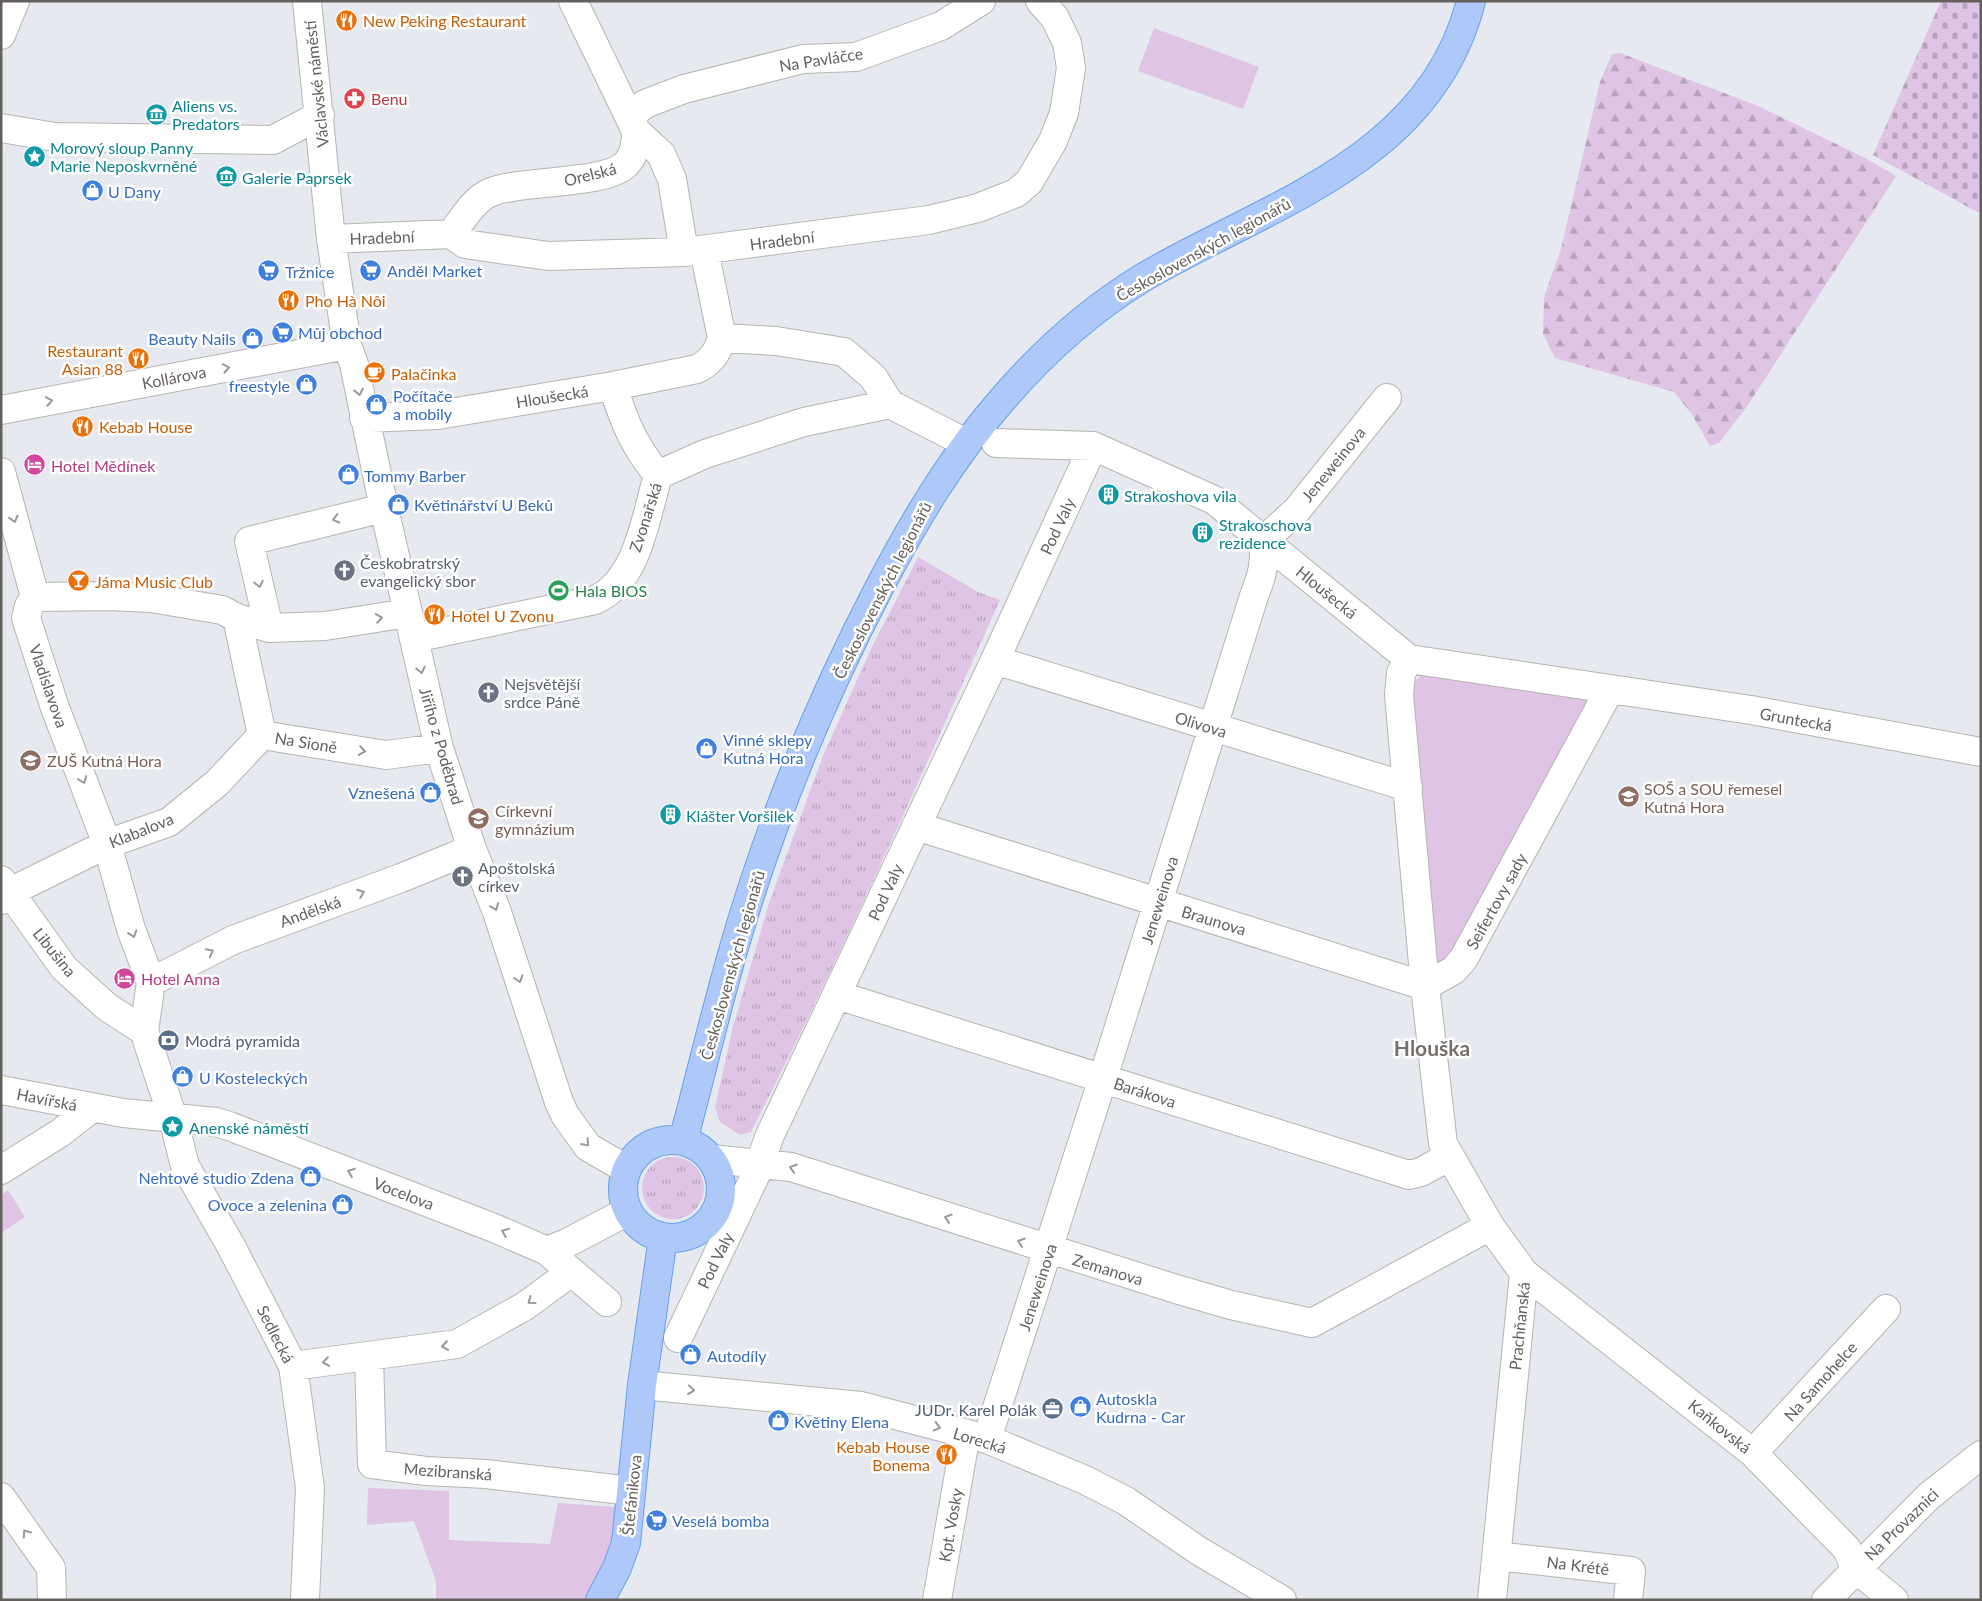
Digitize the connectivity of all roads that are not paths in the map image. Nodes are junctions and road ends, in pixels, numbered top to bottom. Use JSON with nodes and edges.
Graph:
{"nodes":[{"id":1,"x":15,"y":1,"type":"edge"},
{"id":2,"x":307,"y":1,"type":"edge"},
{"id":3,"x":572,"y":1,"type":"edge"},
{"id":4,"x":981,"y":1,"type":"edge"},
{"id":5,"x":1040,"y":1,"type":"edge"},
{"id":6,"x":1471,"y":1,"type":"edge"},
{"id":7,"x":1,"y":35,"type":"edge"},
{"id":8,"x":320,"y":115,"type":"junction"},
{"id":9,"x":633,"y":124,"type":"junction"},
{"id":10,"x":1,"y":128,"type":"edge"},
{"id":11,"x":451,"y":234,"type":"junction"},
{"id":12,"x":331,"y":239,"type":"junction"},
{"id":13,"x":692,"y":247,"type":"junction"},
{"id":14,"x":722,"y":338,"type":"junction"},
{"id":15,"x":348,"y":345,"type":"junction"},
{"id":16,"x":613,"y":386,"type":"junction"},
{"id":17,"x":1387,"y":398,"type":"dead end"},
{"id":18,"x":890,"y":404,"type":"junction"},
{"id":19,"x":1,"y":410,"type":"edge"},
{"id":20,"x":364,"y":418,"type":"junction"},
{"id":21,"x":966,"y":443,"type":"junction"},
{"id":22,"x":996,"y":443,"type":"dead end"},
{"id":23,"x":1093,"y":446,"type":"junction"},
{"id":24,"x":1,"y":472,"type":"edge"},
{"id":25,"x":658,"y":475,"type":"junction"},
{"id":26,"x":384,"y":508,"type":"junction"},
{"id":27,"x":1263,"y":541,"type":"junction"},
{"id":28,"x":35,"y":597,"type":"junction"},
{"id":29,"x":236,"y":618,"type":"junction"},
{"id":30,"x":411,"y":626,"type":"junction"},
{"id":31,"x":269,"y":628,"type":"junction"},
{"id":32,"x":1409,"y":658,"type":"junction"},
{"id":33,"x":996,"y":660,"type":"junction"},
{"id":34,"x":1610,"y":689,"type":"junction"},
{"id":35,"x":1212,"y":728,"type":"junction"},
{"id":36,"x":262,"y":735,"type":"junction"},
{"id":37,"x":438,"y":748,"type":"junction"},
{"id":38,"x":1981,"y":752,"type":"edge"},
{"id":39,"x":1408,"y":787,"type":"junction"},
{"id":40,"x":916,"y":826,"type":"junction"},
{"id":41,"x":107,"y":844,"type":"junction"},
{"id":42,"x":472,"y":849,"type":"junction"},
{"id":43,"x":4,"y":891,"type":"edge"},
{"id":44,"x":1158,"y":903,"type":"junction"},
{"id":45,"x":151,"y":982,"type":"junction"},
{"id":46,"x":1425,"y":986,"type":"junction"},
{"id":47,"x":837,"y":995,"type":"junction"},
{"id":48,"x":144,"y":1031,"type":"junction"},
{"id":49,"x":1103,"y":1078,"type":"junction"},
{"id":50,"x":1,"y":1090,"type":"edge"},
{"id":51,"x":92,"y":1108,"type":"junction"},
{"id":52,"x":173,"y":1118,"type":"junction"},
{"id":53,"x":683,"y":1140,"type":"junction"},
{"id":54,"x":1450,"y":1156,"type":"junction"},
{"id":55,"x":712,"y":1159,"type":"junction"},
{"id":56,"x":759,"y":1163,"type":"junction"},
{"id":57,"x":626,"y":1169,"type":"junction"},
{"id":58,"x":1,"y":1170,"type":"edge"},
{"id":59,"x":628,"y":1211,"type":"junction"},
{"id":60,"x":1490,"y":1226,"type":"junction"},
{"id":61,"x":662,"y":1237,"type":"junction"},
{"id":62,"x":1048,"y":1250,"type":"junction"},
{"id":63,"x":547,"y":1251,"type":"junction"},
{"id":64,"x":570,"y":1273,"type":"junction"},
{"id":65,"x":1524,"y":1273,"type":"junction"},
{"id":66,"x":607,"y":1302,"type":"dead end"},
{"id":67,"x":1886,"y":1309,"type":"dead end"},
{"id":68,"x":678,"y":1338,"type":"dead end"},
{"id":69,"x":369,"y":1356,"type":"junction"},
{"id":70,"x":293,"y":1366,"type":"junction"},
{"id":71,"x":642,"y":1385,"type":"junction"},
{"id":72,"x":975,"y":1445,"type":"junction"},
{"id":73,"x":1753,"y":1453,"type":"junction"},
{"id":74,"x":1981,"y":1455,"type":"edge"},
{"id":75,"x":632,"y":1491,"type":"junction"},
{"id":76,"x":1,"y":1497,"type":"edge"},
{"id":77,"x":1497,"y":1556,"type":"junction"},
{"id":78,"x":1855,"y":1568,"type":"junction"},
{"id":79,"x":305,"y":1599,"type":"edge"},
{"id":80,"x":52,"y":1600,"type":"edge"},
{"id":81,"x":600,"y":1600,"type":"edge"},
{"id":82,"x":936,"y":1600,"type":"edge"},
{"id":83,"x":1282,"y":1600,"type":"edge"},
{"id":84,"x":1492,"y":1600,"type":"edge"},
{"id":85,"x":1628,"y":1600,"type":"edge"},
{"id":86,"x":1826,"y":1600,"type":"edge"},
{"id":87,"x":1894,"y":1600,"type":"edge"}],
"edges":[{"from":1,"to":7,"type":"street"},
{"from":2,"to":8,"type":"street","name":"Václavské náměstí"},
{"from":3,"to":9,"type":"street"},
{"from":4,"to":9,"type":"street","name":"Na Pavláčce"},
{"from":5,"to":13,"type":"street","name":"Hradební"},
{"from":6,"to":21,"type":"main road","name":"Československých legionářů"},
{"from":8,"to":10,"type":"street"},
{"from":8,"to":12,"type":"street","name":"Václavské náměstí"},
{"from":9,"to":11,"type":"street","name":"Orelská"},
{"from":9,"to":13,"type":"street"},
{"from":11,"to":12,"type":"street","name":"Hradební"},
{"from":11,"to":13,"type":"street","name":"Hradební"},
{"from":12,"to":15,"type":"street","name":"Václavské náměstí"},
{"from":13,"to":14,"type":"street"},
{"from":14,"to":16,"type":"street","name":"Hloušecká"},
{"from":14,"to":18,"type":"street"},
{"from":19,"to":15,"type":"street","name":"Kollárova","one_way":true},
{"from":15,"to":20,"type":"street","name":"Jiřího z Poděbrad","one_way":true},
{"from":16,"to":20,"type":"street","name":"Hloušecká"},
{"from":16,"to":25,"type":"street"},
{"from":17,"to":27,"type":"street","name":"Jeneweinova"},
{"from":18,"to":21,"type":"street"},
{"from":18,"to":25,"type":"street","name":"Zvonařská"},
{"from":20,"to":26,"type":"street","name":"Jiřího z Poděbrad"},
{"from":21,"to":53,"type":"main road","name":"Československých legionářů"},
{"from":22,"to":23,"type":"street","name":"Hloušecká"},
{"from":23,"to":27,"type":"street","name":"Hloušecká"},
{"from":23,"to":33,"type":"street","name":"Pod Valy"},
{"from":24,"to":28,"type":"street","one_way":true},
{"from":25,"to":30,"type":"street","name":"Zvonařská"},
{"from":26,"to":30,"type":"street","name":"Jiřího z Poděbrad"},
{"from":26,"to":31,"type":"street","one_way":true},
{"from":27,"to":32,"type":"street","name":"Hloušecká"},
{"from":27,"to":35,"type":"street","name":"Jeneweinova"},
{"from":28,"to":29,"type":"street"},
{"from":28,"to":41,"type":"street","name":"Vladislavova","one_way":true},
{"from":29,"to":31,"type":"street"},
{"from":29,"to":36,"type":"street","name":"Na Sioně"},
{"from":31,"to":30,"type":"street","one_way":true},
{"from":30,"to":37,"type":"street","name":"Jiřího z Poděbrad","one_way":true},
{"from":32,"to":34,"type":"street"},
{"from":32,"to":39,"type":"street"},
{"from":33,"to":35,"type":"street","name":"Olivova"},
{"from":33,"to":40,"type":"street","name":"Pod Valy"},
{"from":34,"to":38,"type":"street","name":"Gruntecká"},
{"from":34,"to":46,"type":"street","name":"Seifertovy sady"},
{"from":35,"to":39,"type":"street","name":"Olivova"},
{"from":35,"to":44,"type":"street","name":"Jeneweinova"},
{"from":36,"to":37,"type":"street","name":"Na Sioně","one_way":true},
{"from":36,"to":41,"type":"street","name":"Klabalova"},
{"from":37,"to":42,"type":"street","name":"Jiřího z Poděbrad"},
{"from":39,"to":46,"type":"street"},
{"from":40,"to":44,"type":"street","name":"Braunova"},
{"from":40,"to":47,"type":"street","name":"Pod Valy"},
{"from":41,"to":43,"type":"street","name":"Klabalova"},
{"from":41,"to":45,"type":"street","name":"Vladislavova","one_way":true},
{"from":45,"to":42,"type":"street","name":"Andělská","one_way":true},
{"from":42,"to":57,"type":"street","name":"Jiřího z Poděbrad","one_way":true},
{"from":43,"to":48,"type":"street","name":"Libušina"},
{"from":44,"to":46,"type":"street","name":"Braunova"},
{"from":44,"to":49,"type":"street","name":"Jeneweinova"},
{"from":45,"to":48,"type":"street"},
{"from":46,"to":54,"type":"street","name":"Prachňanská"},
{"from":47,"to":49,"type":"street","name":"Barákova"},
{"from":47,"to":56,"type":"street","name":"Pod Valy"},
{"from":48,"to":52,"type":"street"},
{"from":49,"to":54,"type":"street","name":"Barákova"},
{"from":49,"to":62,"type":"street","name":"Jeneweinova"},
{"from":50,"to":51,"type":"street","name":"Havířská"},
{"from":51,"to":52,"type":"street"},
{"from":51,"to":58,"type":"street"},
{"from":63,"to":52,"type":"street","name":"Vocelova","one_way":true},
{"from":52,"to":70,"type":"street","name":"Sedlecká"},
{"from":53,"to":55,"type":"main road"},
{"from":53,"to":57,"type":"main road"},
{"from":54,"to":60,"type":"street","name":"Prachňanská"},
{"from":55,"to":56,"type":"street","name":"Zemanova"},
{"from":55,"to":61,"type":"main road"},
{"from":62,"to":56,"type":"street","name":"Zemanova","one_way":true},
{"from":56,"to":68,"type":"street","name":"Pod Valy"},
{"from":57,"to":59,"type":"main road"},
{"from":59,"to":61,"type":"main road"},
{"from":59,"to":63,"type":"street"},
{"from":60,"to":62,"type":"street","name":"Zemanova"},
{"from":60,"to":65,"type":"street","name":"Prachňanská"},
{"from":61,"to":71,"type":"main road"},
{"from":62,"to":72,"type":"street","name":"Jeneweinova"},
{"from":63,"to":64,"type":"street"},
{"from":64,"to":66,"type":"street"},
{"from":64,"to":69,"type":"street","one_way":true},
{"from":65,"to":73,"type":"street","name":"Kaňkovská"},
{"from":65,"to":77,"type":"street","name":"Prachňanská"},
{"from":67,"to":73,"type":"street","name":"Na Samohelce"},
{"from":69,"to":70,"type":"street","one_way":true},
{"from":69,"to":75,"type":"street","name":"Mezibranská"},
{"from":70,"to":79,"type":"street","name":"Sedlecká"},
{"from":71,"to":72,"type":"street","name":"Lorecká","one_way":true},
{"from":71,"to":75,"type":"main road","name":"Štefánikova"},
{"from":72,"to":82,"type":"street","name":"Kpt. Vosky"},
{"from":72,"to":83,"type":"street","name":"Lorecká"},
{"from":73,"to":78,"type":"street","name":"Kaňkovská"},
{"from":74,"to":78,"type":"street","name":"Na Provaznici"},
{"from":75,"to":81,"type":"main road","name":"Štefánikova"},
{"from":80,"to":76,"type":"street","one_way":true},
{"from":77,"to":84,"type":"street","name":"Prachňanská"},
{"from":77,"to":85,"type":"street","name":"Na Krétě"},
{"from":78,"to":86,"type":"street","name":"Na Provaznici"},
{"from":78,"to":87,"type":"street","name":"Kaňkovská"}]}
